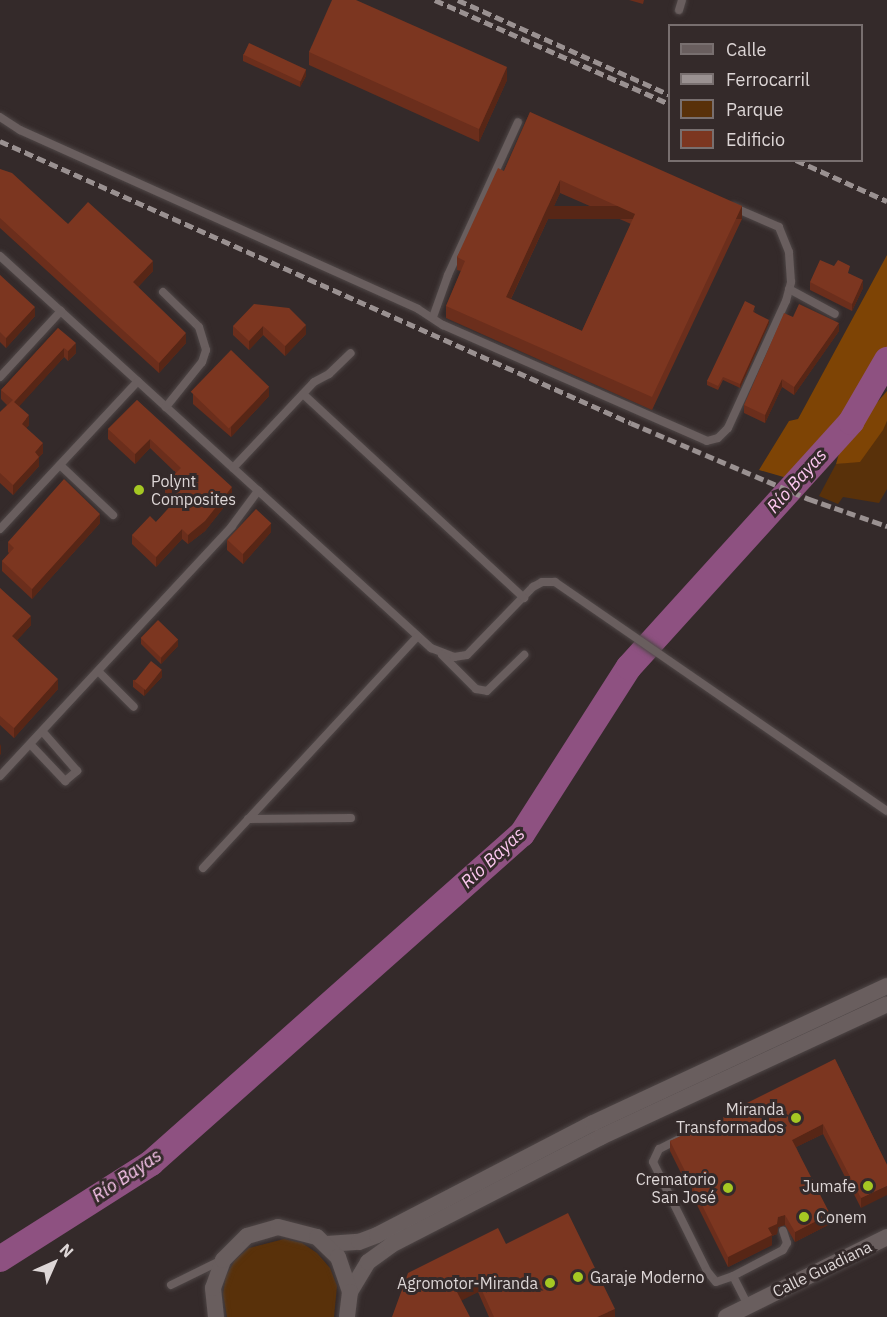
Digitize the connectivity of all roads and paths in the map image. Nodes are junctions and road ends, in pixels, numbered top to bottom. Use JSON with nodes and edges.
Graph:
{"nodes":[{"id":1,"x":682,"y":0,"type":"edge"},
{"id":2,"x":679,"y":10,"type":"dead end"},
{"id":3,"x":0,"y":117,"type":"edge"},
{"id":4,"x":518,"y":122,"type":"dead end"},
{"id":5,"x":727,"y":204,"type":"edge"},
{"id":6,"x":0,"y":256,"type":"edge"},
{"id":7,"x":789,"y":290,"type":"junction"},
{"id":8,"x":163,"y":292,"type":"dead end"},
{"id":9,"x":61,"y":311,"type":"junction"},
{"id":10,"x":835,"y":314,"type":"dead end"},
{"id":11,"x":433,"y":317,"type":"junction"},
{"id":12,"x":351,"y":353,"type":"dead end"},
{"id":13,"x":0,"y":377,"type":"edge"},
{"id":14,"x":138,"y":381,"type":"junction"},
{"id":15,"x":303,"y":394,"type":"junction"},
{"id":16,"x":166,"y":407,"type":"junction"},
{"id":17,"x":60,"y":465,"type":"junction"},
{"id":18,"x":233,"y":468,"type":"junction"},
{"id":19,"x":258,"y":491,"type":"junction"},
{"id":20,"x":113,"y":515,"type":"dead end"},
{"id":21,"x":0,"y":529,"type":"edge"},
{"id":22,"x":524,"y":598,"type":"junction"},
{"id":23,"x":418,"y":636,"type":"junction"},
{"id":24,"x":442,"y":654,"type":"junction"},
{"id":25,"x":524,"y":655,"type":"dead end"},
{"id":26,"x":99,"y":672,"type":"junction"},
{"id":27,"x":134,"y":707,"type":"dead end"},
{"id":28,"x":43,"y":732,"type":"junction"},
{"id":29,"x":31,"y":746,"type":"junction"},
{"id":30,"x":0,"y":776,"type":"edge"},
{"id":31,"x":887,"y":811,"type":"edge"},
{"id":32,"x":351,"y":818,"type":"dead end"},
{"id":33,"x":248,"y":819,"type":"junction"},
{"id":34,"x":203,"y":868,"type":"dead end"},
{"id":35,"x":887,"y":986,"type":"edge"},
{"id":36,"x":887,"y":1004,"type":"edge"},
{"id":37,"x":690,"y":1134,"type":"edge"},
{"id":38,"x":783,"y":1231,"type":"dead end"},
{"id":39,"x":887,"y":1237,"type":"edge"},
{"id":40,"x":327,"y":1244,"type":"junction"},
{"id":41,"x":223,"y":1260,"type":"junction"},
{"id":42,"x":733,"y":1276,"type":"junction"},
{"id":43,"x":171,"y":1285,"type":"dead end"},
{"id":44,"x":350,"y":1292,"type":"junction"},
{"id":45,"x":213,"y":1297,"type":"junction"},
{"id":46,"x":747,"y":1306,"type":"junction"},
{"id":47,"x":202,"y":1317,"type":"edge"},
{"id":48,"x":216,"y":1317,"type":"edge"},
{"id":49,"x":347,"y":1317,"type":"edge"},
{"id":50,"x":726,"y":1317,"type":"edge"}],
"edges":[{"from":1,"to":2,"type":"lane"},
{"from":3,"to":11,"type":"lane"},
{"from":4,"to":11,"type":"lane"},
{"from":5,"to":7,"type":"lane"},
{"from":6,"to":9,"type":"lane"},
{"from":7,"to":10,"type":"lane"},
{"from":7,"to":11,"type":"lane"},
{"from":8,"to":16,"type":"lane"},
{"from":9,"to":13,"type":"lane"},
{"from":9,"to":14,"type":"lane"},
{"from":12,"to":15,"type":"lane"},
{"from":14,"to":16,"type":"lane"},
{"from":14,"to":17,"type":"lane"},
{"from":15,"to":18,"type":"lane"},
{"from":15,"to":22,"type":"lane"},
{"from":16,"to":18,"type":"lane"},
{"from":17,"to":20,"type":"lane"},
{"from":17,"to":21,"type":"lane"},
{"from":18,"to":19,"type":"lane"},
{"from":19,"to":23,"type":"lane"},
{"from":19,"to":26,"type":"lane"},
{"from":22,"to":24,"type":"lane"},
{"from":22,"to":31,"type":"lane"},
{"from":23,"to":24,"type":"lane"},
{"from":23,"to":33,"type":"lane"},
{"from":24,"to":25,"type":"lane"},
{"from":26,"to":27,"type":"lane"},
{"from":26,"to":28,"type":"lane"},
{"from":28,"to":29,"type":"lane"},
{"from":28,"to":29,"type":"lane"},
{"from":29,"to":30,"type":"lane"},
{"from":32,"to":33,"type":"lane"},
{"from":33,"to":34,"type":"lane"},
{"from":35,"to":40,"type":"street"},
{"from":36,"to":44,"type":"street"},
{"from":37,"to":42,"type":"lane"},
{"from":38,"to":42,"type":"lane"},
{"from":39,"to":46,"type":"street","name":"Calle Guadiana"},
{"from":40,"to":41,"type":"street"},
{"from":40,"to":44,"type":"street"},
{"from":41,"to":43,"type":"lane"},
{"from":41,"to":45,"type":"street"},
{"from":42,"to":46,"type":"lane"},
{"from":44,"to":49,"type":"street"},
{"from":45,"to":47,"type":"street"},
{"from":45,"to":48,"type":"street"},
{"from":46,"to":50,"type":"street","name":"Calle Guadiana"}]}
